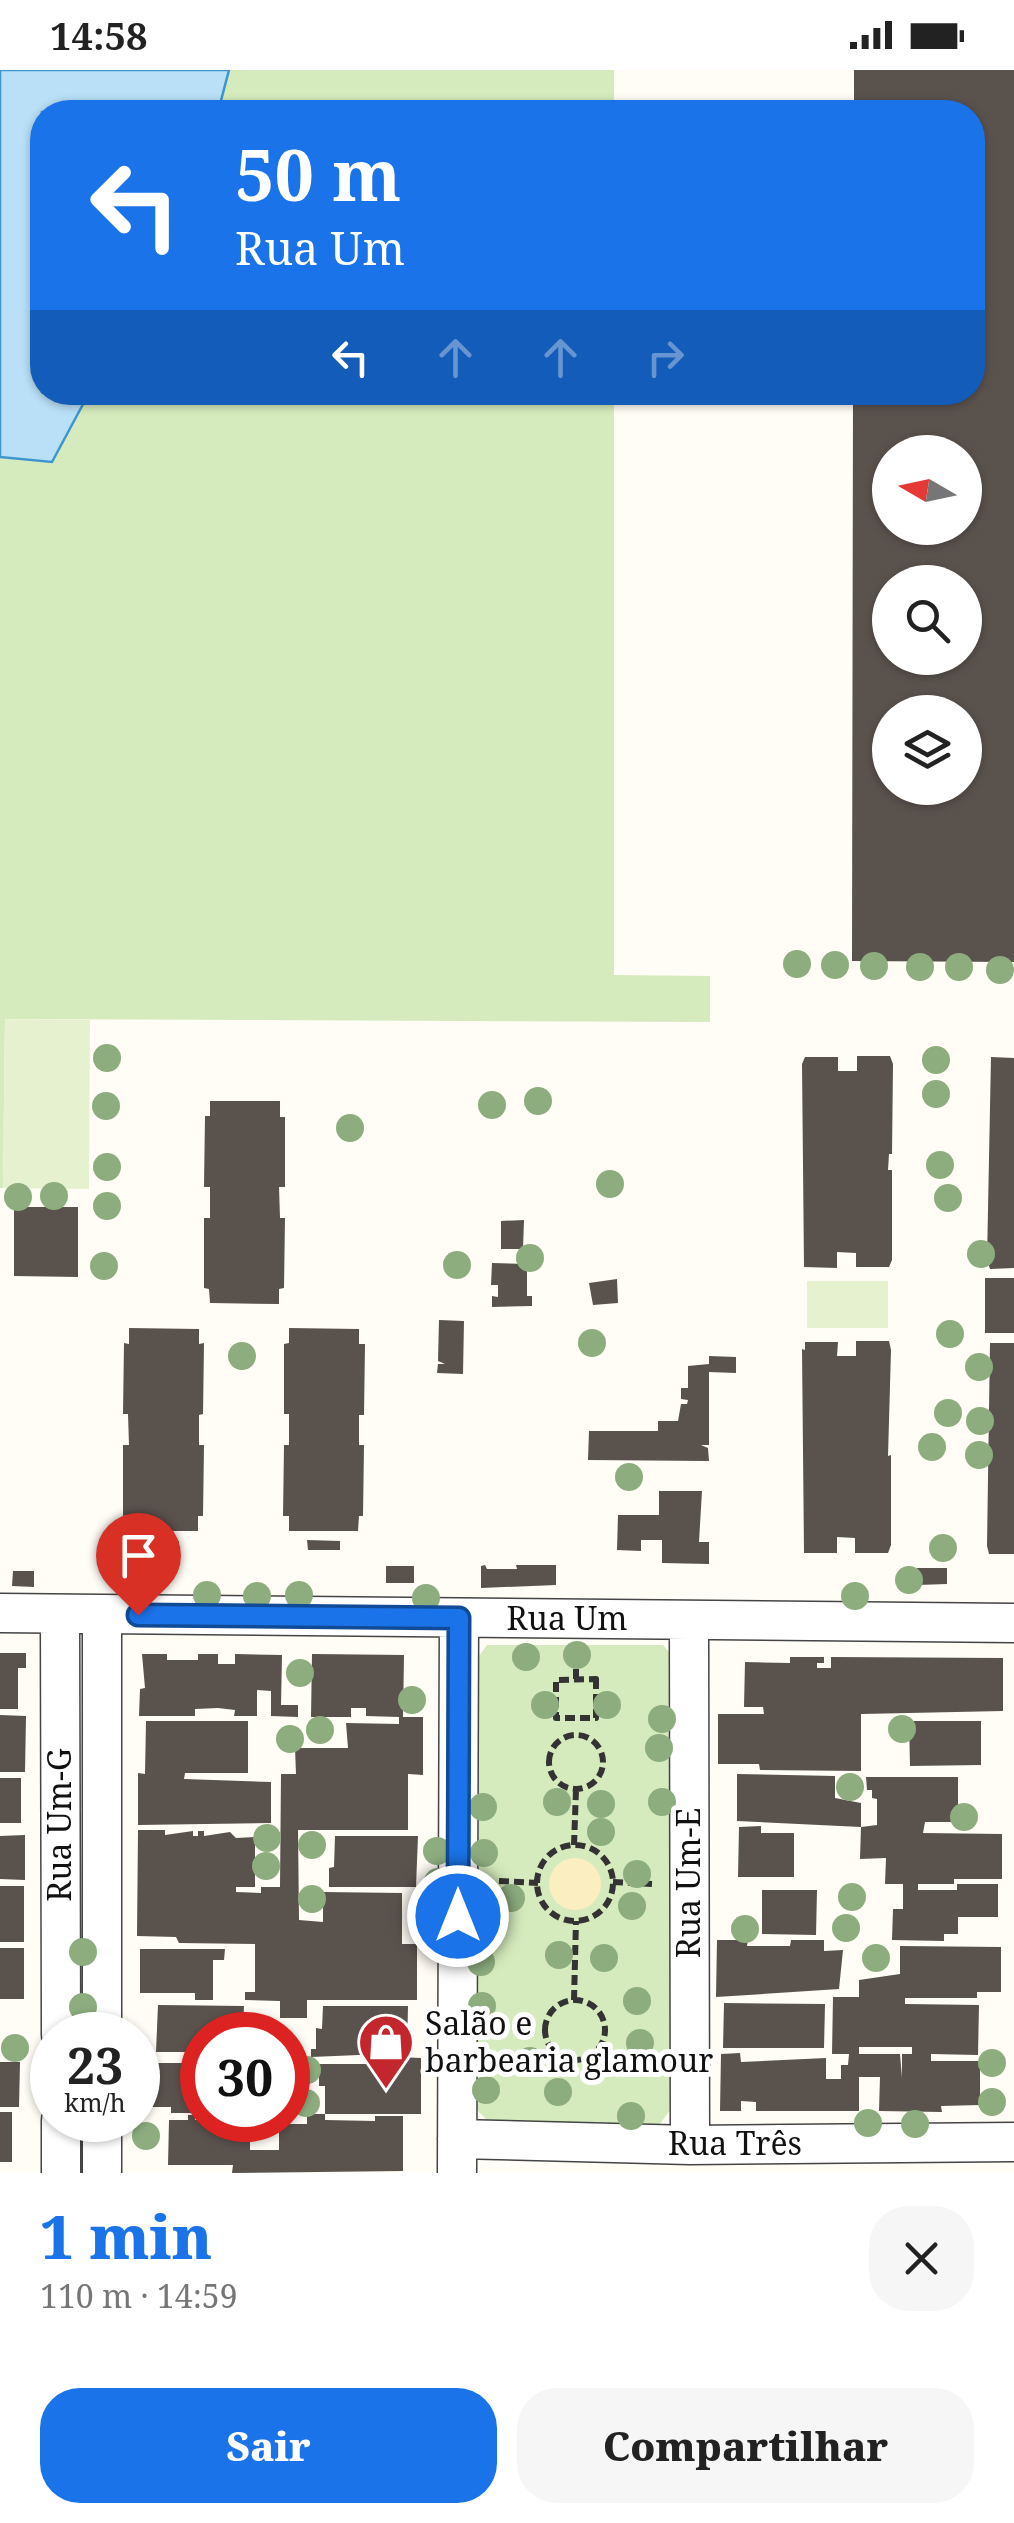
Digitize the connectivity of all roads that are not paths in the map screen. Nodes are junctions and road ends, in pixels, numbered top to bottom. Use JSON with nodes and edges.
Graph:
{"nodes":[{"id":1,"x":0,"y":1614,"type":"edge"},
{"id":2,"x":60,"y":1614,"type":"junction"},
{"id":3,"x":102,"y":1615,"type":"junction"},
{"id":4,"x":459,"y":1618,"type":"junction"},
{"id":5,"x":689,"y":1620,"type":"junction"},
{"id":6,"x":1014,"y":1623,"type":"edge"},
{"id":7,"x":61,"y":2012,"type":"edge"},
{"id":8,"x":102,"y":2012,"type":"edge"},
{"id":9,"x":61,"y":2142,"type":"edge"},
{"id":10,"x":102,"y":2142,"type":"edge"},
{"id":11,"x":1014,"y":2142,"type":"edge"},
{"id":12,"x":690,"y":2145,"type":"junction"},
{"id":13,"x":457,"y":2156,"type":"edge"},
{"id":14,"x":61,"y":2173,"type":"edge"},
{"id":15,"x":102,"y":2173,"type":"edge"}],
"edges":[{"from":1,"to":2,"type":"street","name":"Rua Um"},
{"from":2,"to":3,"type":"street","name":"Rua Um"},
{"from":2,"to":7,"type":"street","name":"Rua Um-G"},
{"from":3,"to":4,"type":"street","name":"Rua Um"},
{"from":3,"to":8,"type":"street","name":"Rua Um-G"},
{"from":4,"to":5,"type":"street","name":"Rua Um"},
{"from":4,"to":13,"type":"street"},
{"from":5,"to":6,"type":"street","name":"Rua Um"},
{"from":5,"to":12,"type":"street","name":"Rua Um-E"},
{"from":9,"to":14,"type":"street"},
{"from":10,"to":15,"type":"street"},
{"from":11,"to":12,"type":"street","name":"Rua Três"},
{"from":12,"to":13,"type":"street","name":"Rua Três"}]}
